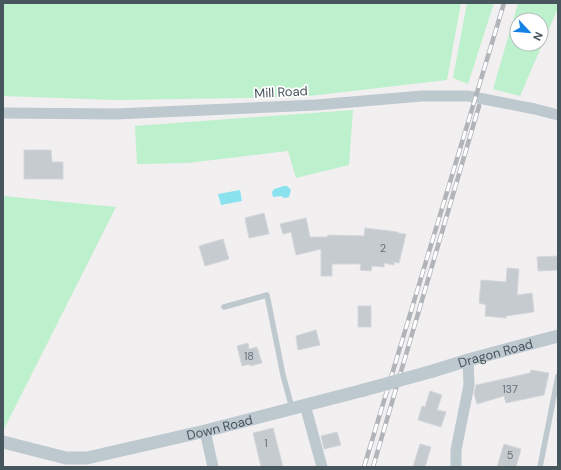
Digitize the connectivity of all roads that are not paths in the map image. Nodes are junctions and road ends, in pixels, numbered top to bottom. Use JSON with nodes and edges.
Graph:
{"nodes":[{"id":1,"x":3,"y":113,"type":"edge"},
{"id":2,"x":558,"y":115,"type":"edge"},
{"id":3,"x":224,"y":307,"type":"dead end"},
{"id":4,"x":558,"y":336,"type":"edge"},
{"id":5,"x":468,"y":360,"type":"junction"},
{"id":6,"x":433,"y":371,"type":"joint"},
{"id":7,"x":558,"y":376,"type":"edge"},
{"id":8,"x":305,"y":405,"type":"junction"},
{"id":9,"x":292,"y":409,"type":"junction"},
{"id":10,"x":205,"y":431,"type":"junction"},
{"id":11,"x":3,"y":442,"type":"edge"},
{"id":12,"x":213,"y":467,"type":"edge"},
{"id":13,"x":322,"y":467,"type":"edge"},
{"id":14,"x":456,"y":467,"type":"edge"},
{"id":15,"x":540,"y":467,"type":"edge"}],
"edges":[{"from":1,"to":2,"type":"street","name":"Mill Road"},
{"from":3,"to":9,"type":"lane"},
{"from":4,"to":5,"type":"street","name":"Dragon Road"},
{"from":5,"to":6,"type":"street","name":"Dragon Road"},
{"from":5,"to":14,"type":"street"},
{"from":6,"to":8,"type":"street","name":"Down Road","bridge":true},
{"from":7,"to":15,"type":"lane"},
{"from":8,"to":9,"type":"street","name":"Down Road"},
{"from":8,"to":13,"type":"street"},
{"from":9,"to":10,"type":"street","name":"Down Road"},
{"from":10,"to":11,"type":"street","name":"Down Road"},
{"from":10,"to":12,"type":"street"}]}
